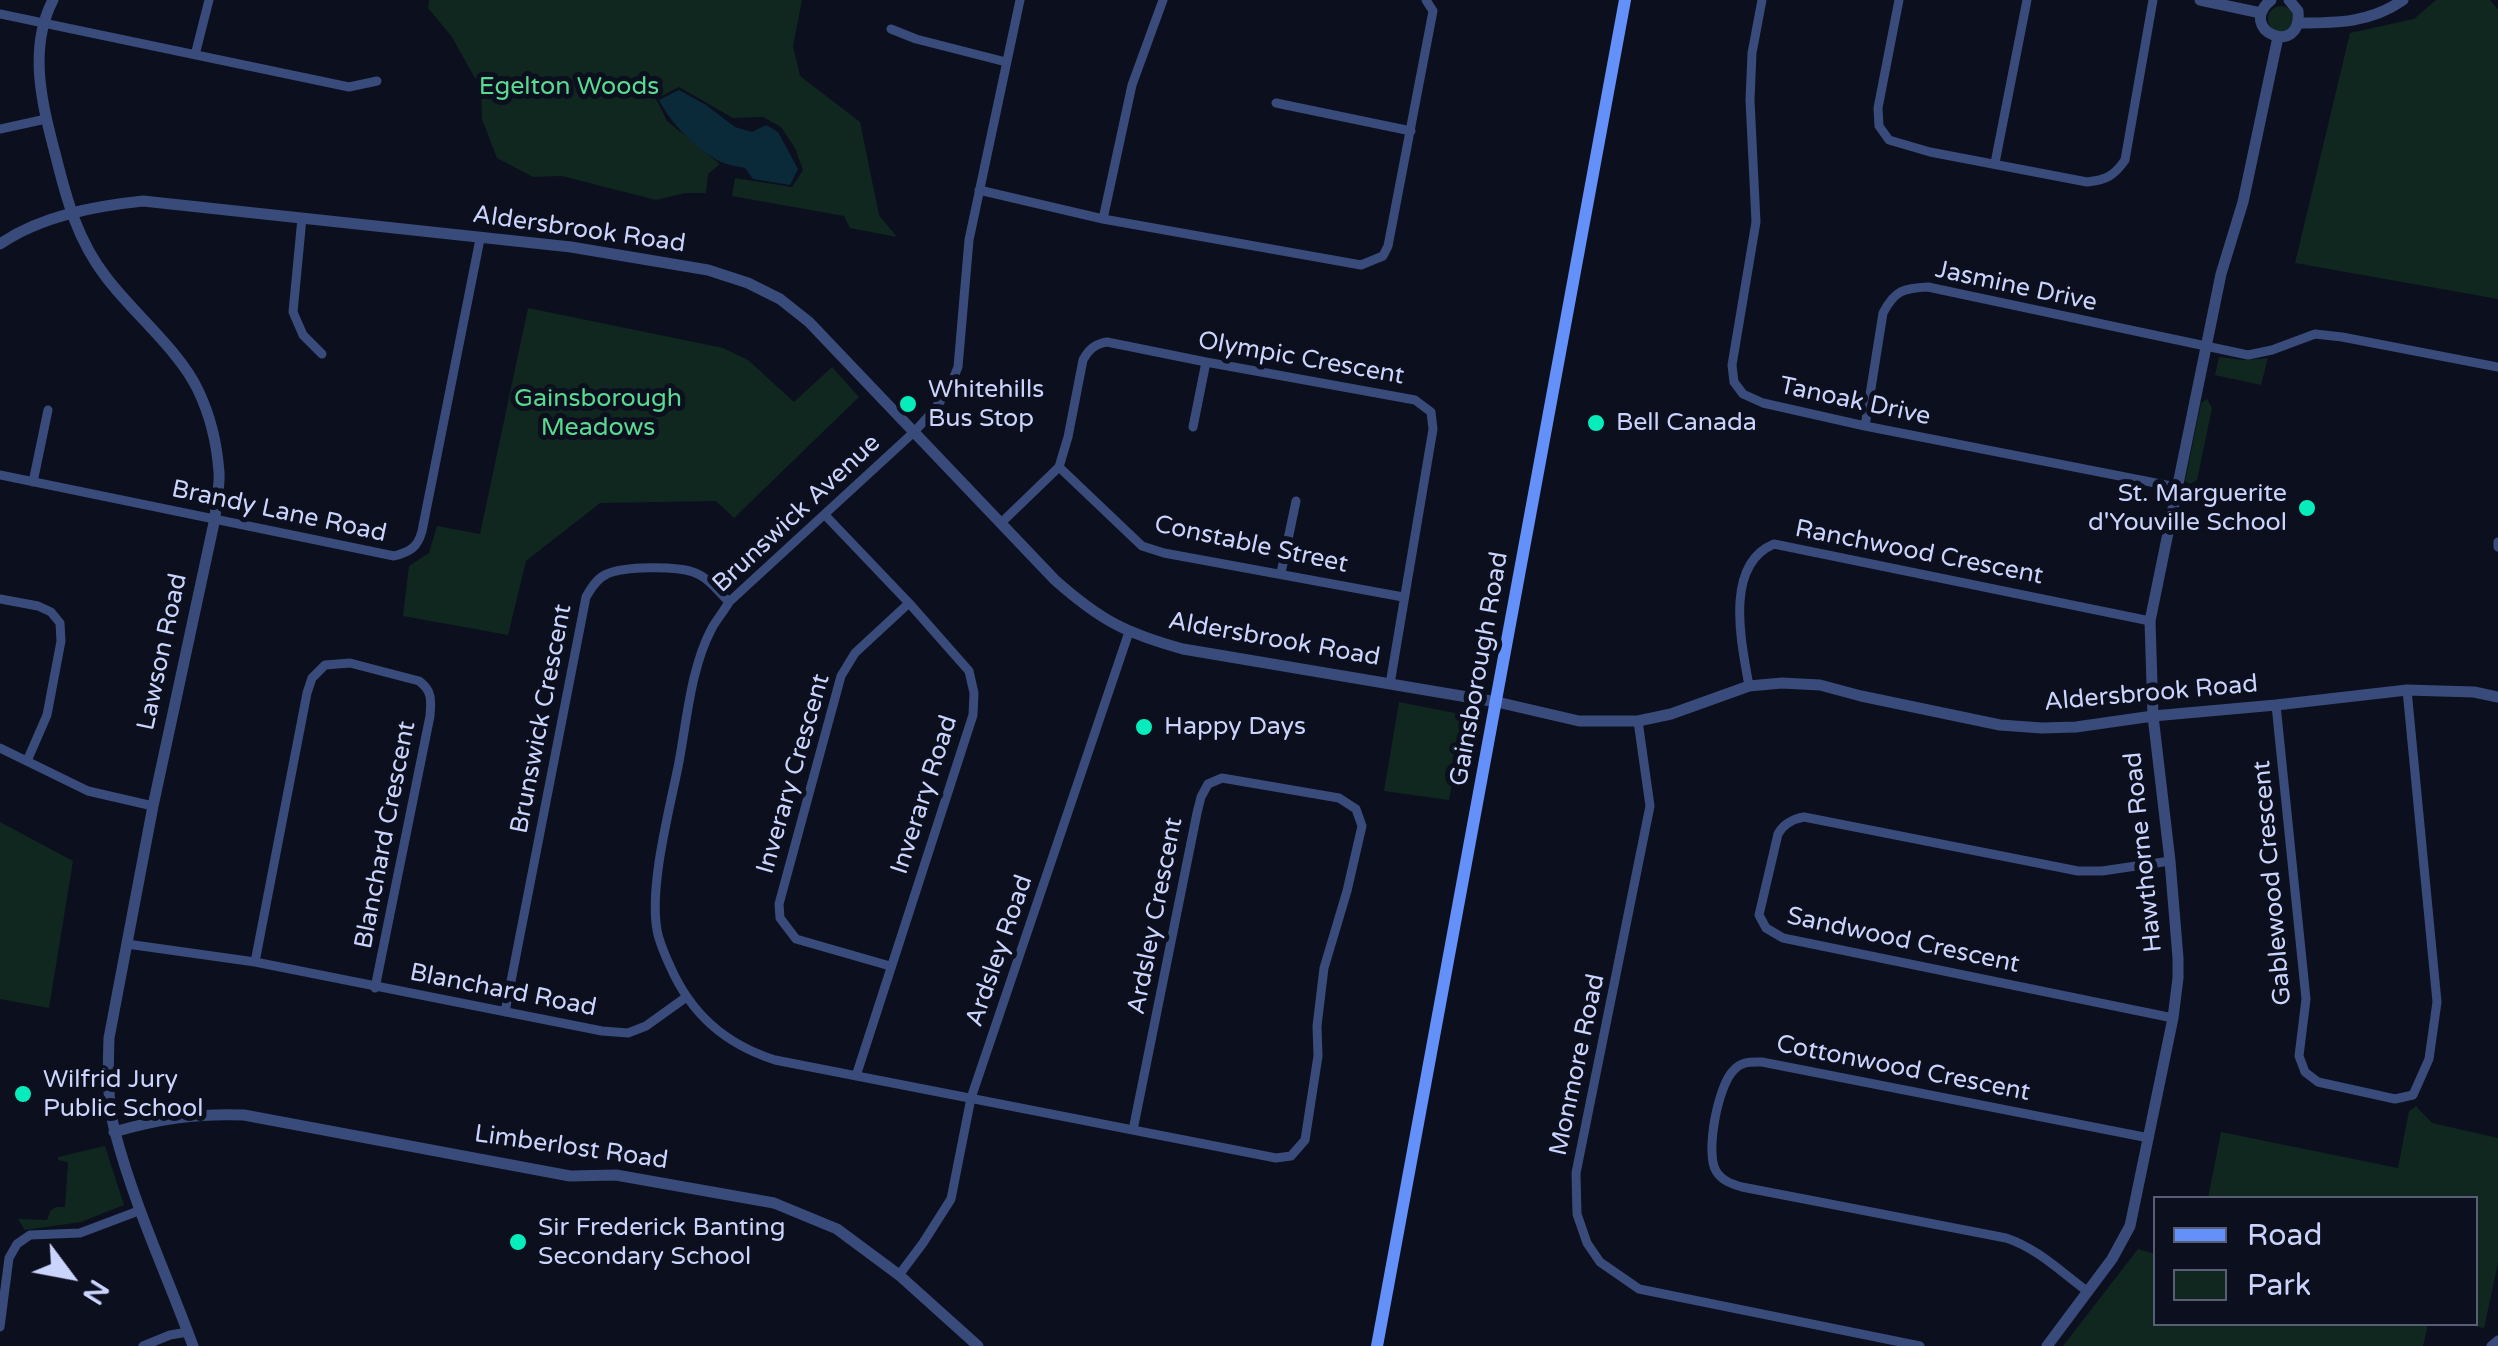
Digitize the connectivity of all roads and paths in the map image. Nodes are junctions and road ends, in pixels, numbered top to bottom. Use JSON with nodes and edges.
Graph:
{"nodes":[{"id":1,"x":54,"y":0,"type":"edge"},
{"id":2,"x":208,"y":0,"type":"edge"},
{"id":3,"x":1020,"y":0,"type":"edge"},
{"id":4,"x":1164,"y":0,"type":"edge"},
{"id":5,"x":1426,"y":0,"type":"edge"},
{"id":6,"x":1625,"y":0,"type":"edge"},
{"id":7,"x":1762,"y":0,"type":"edge"},
{"id":8,"x":1899,"y":0,"type":"edge"},
{"id":9,"x":2027,"y":0,"type":"edge"},
{"id":10,"x":2153,"y":0,"type":"edge"},
{"id":11,"x":2200,"y":0,"type":"edge"},
{"id":12,"x":2271,"y":0,"type":"edge"},
{"id":13,"x":2289,"y":0,"type":"edge"},
{"id":14,"x":2402,"y":0,"type":"edge"},
{"id":15,"x":2261,"y":12,"type":"junction"},
{"id":16,"x":0,"y":14,"type":"edge"},
{"id":17,"x":2298,"y":23,"type":"junction"},
{"id":18,"x":44,"y":25,"type":"junction"},
{"id":19,"x":891,"y":29,"type":"dead end"},
{"id":20,"x":2278,"y":37,"type":"junction"},
{"id":21,"x":194,"y":55,"type":"junction"},
{"id":22,"x":1006,"y":62,"type":"junction"},
{"id":23,"x":377,"y":81,"type":"dead end"},
{"id":24,"x":1276,"y":103,"type":"dead end"},
{"id":25,"x":46,"y":119,"type":"junction"},
{"id":26,"x":0,"y":130,"type":"edge"},
{"id":27,"x":1411,"y":131,"type":"junction"},
{"id":28,"x":1995,"y":162,"type":"junction"},
{"id":29,"x":980,"y":190,"type":"junction"},
{"id":30,"x":70,"y":214,"type":"junction"},
{"id":31,"x":302,"y":218,"type":"junction"},
{"id":32,"x":1102,"y":219,"type":"junction"},
{"id":33,"x":480,"y":239,"type":"junction"},
{"id":34,"x":0,"y":244,"type":"edge"},
{"id":35,"x":2205,"y":347,"type":"junction"},
{"id":36,"x":322,"y":354,"type":"dead end"},
{"id":37,"x":1206,"y":362,"type":"junction"},
{"id":38,"x":2498,"y":367,"type":"edge"},
{"id":39,"x":48,"y":410,"type":"dead end"},
{"id":40,"x":1865,"y":426,"type":"junction"},
{"id":41,"x":1193,"y":427,"type":"dead end"},
{"id":42,"x":914,"y":432,"type":"junction"},
{"id":43,"x":1059,"y":466,"type":"junction"},
{"id":44,"x":0,"y":475,"type":"edge"},
{"id":45,"x":33,"y":482,"type":"junction"},
{"id":46,"x":2176,"y":487,"type":"junction"},
{"id":47,"x":1296,"y":500,"type":"dead end"},
{"id":48,"x":824,"y":515,"type":"junction"},
{"id":49,"x":215,"y":518,"type":"junction"},
{"id":50,"x":1001,"y":523,"type":"junction"},
{"id":51,"x":1281,"y":573,"type":"junction"},
{"id":52,"x":1403,"y":598,"type":"junction"},
{"id":53,"x":0,"y":599,"type":"edge"},
{"id":54,"x":729,"y":602,"type":"junction"},
{"id":55,"x":909,"y":603,"type":"junction"},
{"id":56,"x":2150,"y":621,"type":"junction"},
{"id":57,"x":1129,"y":632,"type":"junction"},
{"id":58,"x":1390,"y":684,"type":"junction"},
{"id":59,"x":1749,"y":686,"type":"junction"},
{"id":60,"x":2407,"y":690,"type":"junction"},
{"id":61,"x":2498,"y":697,"type":"edge"},
{"id":62,"x":1497,"y":702,"type":"junction"},
{"id":63,"x":2276,"y":706,"type":"junction"},
{"id":64,"x":2153,"y":716,"type":"junction"},
{"id":65,"x":1638,"y":720,"type":"junction"},
{"id":66,"x":0,"y":748,"type":"edge"},
{"id":67,"x":27,"y":762,"type":"junction"},
{"id":68,"x":153,"y":806,"type":"junction"},
{"id":69,"x":2170,"y":861,"type":"junction"},
{"id":70,"x":127,"y":944,"type":"junction"},
{"id":71,"x":254,"y":962,"type":"junction"},
{"id":72,"x":890,"y":966,"type":"junction"},
{"id":73,"x":375,"y":988,"type":"junction"},
{"id":74,"x":685,"y":998,"type":"junction"},
{"id":75,"x":505,"y":1012,"type":"junction"},
{"id":76,"x":2173,"y":1018,"type":"junction"},
{"id":77,"x":856,"y":1076,"type":"junction"},
{"id":78,"x":971,"y":1098,"type":"junction"},
{"id":79,"x":1133,"y":1130,"type":"junction"},
{"id":80,"x":114,"y":1132,"type":"junction"},
{"id":81,"x":2149,"y":1138,"type":"junction"},
{"id":82,"x":141,"y":1210,"type":"junction"},
{"id":83,"x":899,"y":1275,"type":"junction"},
{"id":84,"x":2087,"y":1290,"type":"junction"},
{"id":85,"x":0,"y":1327,"type":"edge"},
{"id":86,"x":188,"y":1332,"type":"junction"},
{"id":87,"x":2498,"y":1340,"type":"edge"},
{"id":88,"x":143,"y":1346,"type":"edge"},
{"id":89,"x":193,"y":1346,"type":"edge"},
{"id":90,"x":978,"y":1346,"type":"edge"},
{"id":91,"x":1377,"y":1346,"type":"edge"},
{"id":92,"x":1920,"y":1346,"type":"edge"},
{"id":93,"x":2047,"y":1346,"type":"edge"},
{"id":94,"x":2490,"y":1346,"type":"edge"}],
"edges":[{"from":1,"to":18,"type":"street","name":"Lawson Road"},
{"from":2,"to":21,"type":"street"},
{"from":3,"to":22,"type":"street","name":"Brunswick Avenue"},
{"from":4,"to":32,"type":"street"},
{"from":5,"to":27,"type":"street"},
{"from":6,"to":62,"type":"main road","name":"Gainsborough Road"},
{"from":7,"to":40,"type":"street","name":"Tanoak Drive"},
{"from":8,"to":28,"type":"street"},
{"from":9,"to":28,"type":"street"},
{"from":10,"to":28,"type":"street"},
{"from":11,"to":15,"type":"street"},
{"from":12,"to":15,"type":"street"},
{"from":13,"to":17,"type":"street"},
{"from":14,"to":17,"type":"street"},
{"from":15,"to":20,"type":"street"},
{"from":16,"to":18,"type":"street"},
{"from":17,"to":20,"type":"street"},
{"from":18,"to":21,"type":"street"},
{"from":18,"to":25,"type":"street","name":"Lawson Road"},
{"from":19,"to":22,"type":"street"},
{"from":20,"to":35,"type":"street","name":"Hawthorne Road"},
{"from":21,"to":23,"type":"street"},
{"from":22,"to":29,"type":"street","name":"Brunswick Avenue"},
{"from":24,"to":27,"type":"street"},
{"from":25,"to":26,"type":"street"},
{"from":25,"to":30,"type":"street","name":"Lawson Road"},
{"from":27,"to":32,"type":"street"},
{"from":29,"to":32,"type":"street"},
{"from":29,"to":42,"type":"street","name":"Brunswick Avenue"},
{"from":30,"to":31,"type":"street","name":"Aldersbrook Road"},
{"from":30,"to":34,"type":"street","name":"Aldersbrook Road"},
{"from":30,"to":49,"type":"street","name":"Lawson Road"},
{"from":31,"to":33,"type":"street","name":"Aldersbrook Road"},
{"from":31,"to":36,"type":"street"},
{"from":33,"to":42,"type":"street","name":"Aldersbrook Road"},
{"from":33,"to":49,"type":"street","name":"Brandy Lane Road"},
{"from":35,"to":38,"type":"street"},
{"from":35,"to":40,"type":"street","name":"Jasmine Drive"},
{"from":35,"to":46,"type":"street","name":"Hawthorne Road"},
{"from":37,"to":41,"type":"street"},
{"from":37,"to":43,"type":"street","name":"Olympic Crescent"},
{"from":37,"to":52,"type":"street","name":"Olympic Crescent"},
{"from":39,"to":45,"type":"street"},
{"from":40,"to":46,"type":"street","name":"Tanoak Drive"},
{"from":42,"to":48,"type":"street","name":"Brunswick Avenue"},
{"from":42,"to":50,"type":"street","name":"Aldersbrook Road"},
{"from":43,"to":50,"type":"street"},
{"from":43,"to":51,"type":"street","name":"Constable Street"},
{"from":44,"to":45,"type":"street","name":"Brandy Lane Road"},
{"from":45,"to":49,"type":"street","name":"Brandy Lane Road"},
{"from":46,"to":56,"type":"street","name":"Hawthorne Road"},
{"from":47,"to":51,"type":"street"},
{"from":48,"to":54,"type":"street","name":"Brunswick Avenue"},
{"from":48,"to":55,"type":"street","name":"Inverary Road"},
{"from":49,"to":68,"type":"street","name":"Lawson Road"},
{"from":50,"to":57,"type":"street","name":"Aldersbrook Road"},
{"from":51,"to":52,"type":"street","name":"Constable Street"},
{"from":52,"to":58,"type":"street","name":"Olympic Crescent"},
{"from":53,"to":67,"type":"street"},
{"from":54,"to":74,"type":"street","name":"Brunswick Avenue"},
{"from":54,"to":75,"type":"street","name":"Brunswick Crescent"},
{"from":55,"to":72,"type":"street","name":"Inverary Road"},
{"from":55,"to":72,"type":"street","name":"Inverary Crescent"},
{"from":56,"to":59,"type":"street","name":"Ranchwood Crescent"},
{"from":56,"to":64,"type":"street","name":"Hawthorne Road"},
{"from":57,"to":58,"type":"street","name":"Aldersbrook Road"},
{"from":57,"to":78,"type":"street","name":"Ardsley Road"},
{"from":58,"to":62,"type":"street","name":"Aldersbrook Road"},
{"from":59,"to":64,"type":"street","name":"Aldersbrook Road"},
{"from":59,"to":65,"type":"street","name":"Aldersbrook Road"},
{"from":60,"to":61,"type":"street","name":"Aldersbrook Road"},
{"from":60,"to":63,"type":"street","name":"Aldersbrook Road"},
{"from":60,"to":63,"type":"street","name":"Gablewood Crescent"},
{"from":62,"to":65,"type":"street","name":"Aldersbrook Road"},
{"from":62,"to":91,"type":"main road","name":"Gainsborough Road"},
{"from":63,"to":64,"type":"street","name":"Aldersbrook Road"},
{"from":64,"to":69,"type":"street","name":"Hawthorne Road"},
{"from":65,"to":92,"type":"street","name":"Monmore Road"},
{"from":66,"to":67,"type":"street"},
{"from":67,"to":68,"type":"street"},
{"from":68,"to":70,"type":"street","name":"Lawson Road"},
{"from":69,"to":76,"type":"street","name":"Hawthorne Road"},
{"from":69,"to":76,"type":"street","name":"Sandwood Crescent"},
{"from":70,"to":71,"type":"street","name":"Blanchard Road"},
{"from":70,"to":80,"type":"street","name":"Lawson Road"},
{"from":71,"to":73,"type":"street","name":"Blanchard Road"},
{"from":71,"to":73,"type":"street","name":"Blanchard Crescent"},
{"from":72,"to":77,"type":"street","name":"Inverary Road"},
{"from":73,"to":75,"type":"street","name":"Blanchard Road"},
{"from":74,"to":75,"type":"street","name":"Blanchard Road"},
{"from":74,"to":77,"type":"street","name":"Brunswick Avenue"},
{"from":76,"to":81,"type":"street","name":"Hawthorne Road"},
{"from":77,"to":78,"type":"street","name":"Brunswick Avenue"},
{"from":78,"to":79,"type":"street","name":"Ardsley Crescent"},
{"from":78,"to":83,"type":"street","name":"Ardsley Road"},
{"from":79,"to":79,"type":"street","name":"Ardsley Crescent"},
{"from":80,"to":82,"type":"street","name":"Lawson Road"},
{"from":80,"to":83,"type":"street","name":"Limberlost Road"},
{"from":81,"to":84,"type":"street","name":"Hawthorne Road"},
{"from":81,"to":84,"type":"street","name":"Cottonwood Crescent"},
{"from":82,"to":85,"type":"street"},
{"from":82,"to":86,"type":"street","name":"Lawson Road"},
{"from":83,"to":90,"type":"street","name":"Limberlost Road"},
{"from":84,"to":93,"type":"street","name":"Hawthorne Road"},
{"from":86,"to":88,"type":"street"},
{"from":86,"to":89,"type":"street","name":"Lawson Road"},
{"from":87,"to":94,"type":"street"}]}
